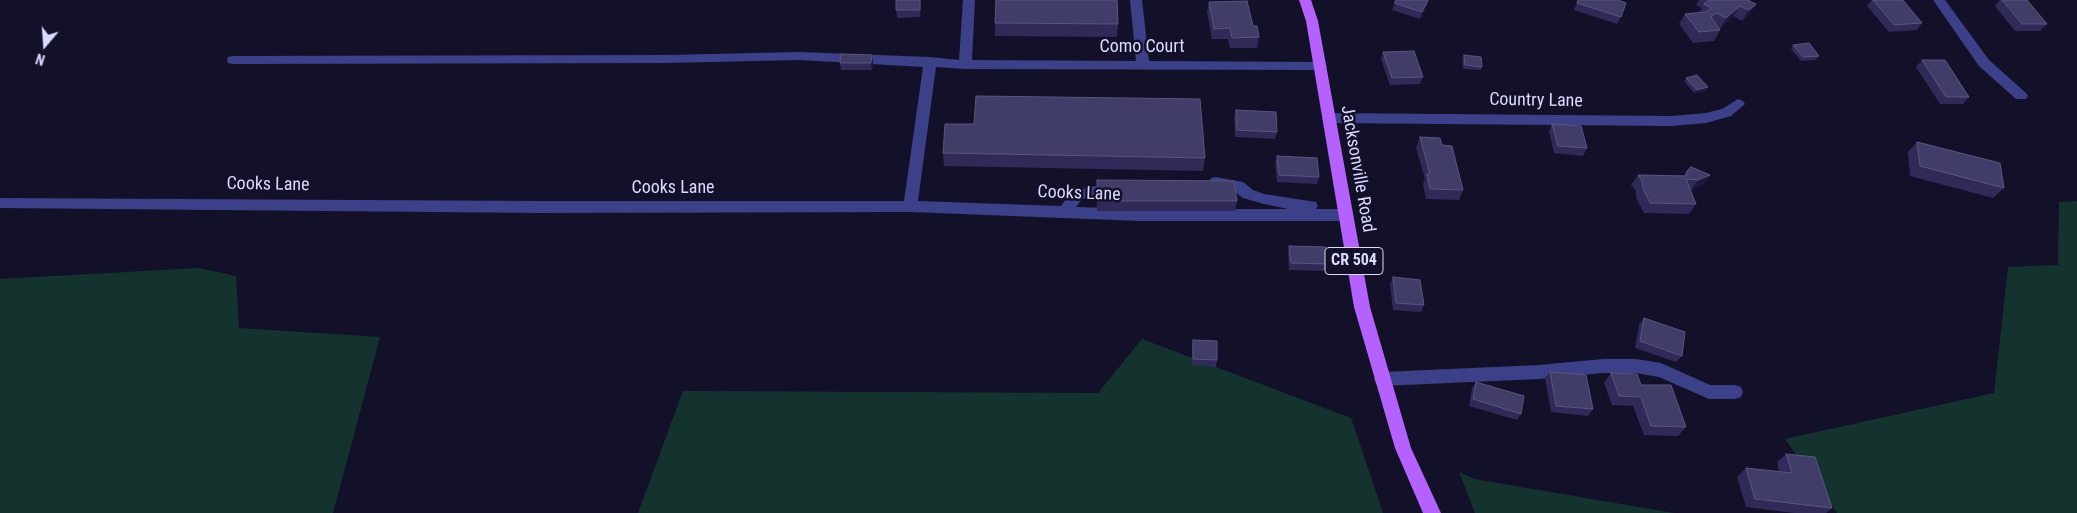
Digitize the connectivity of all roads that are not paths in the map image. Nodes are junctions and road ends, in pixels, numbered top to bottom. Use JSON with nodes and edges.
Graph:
{"nodes":[{"id":1,"x":969,"y":0,"type":"edge"},
{"id":2,"x":1136,"y":0,"type":"edge"},
{"id":3,"x":1305,"y":0,"type":"edge"},
{"id":4,"x":1939,"y":0,"type":"edge"},
{"id":5,"x":234,"y":60,"type":"dead end"},
{"id":6,"x":930,"y":61,"type":"junction"},
{"id":7,"x":965,"y":64,"type":"junction"},
{"id":8,"x":1143,"y":66,"type":"junction"},
{"id":9,"x":1320,"y":66,"type":"junction"},
{"id":10,"x":2021,"y":96,"type":"dead end"},
{"id":11,"x":1738,"y":104,"type":"dead end"},
{"id":12,"x":1329,"y":118,"type":"junction"},
{"id":13,"x":1204,"y":182,"type":"edge"},
{"id":14,"x":1130,"y":186,"type":"edge"},
{"id":15,"x":0,"y":203,"type":"edge"},
{"id":16,"x":910,"y":206,"type":"junction"},
{"id":17,"x":1345,"y":212,"type":"junction"},
{"id":18,"x":1064,"y":213,"type":"junction"},
{"id":19,"x":1382,"y":379,"type":"junction"},
{"id":20,"x":1735,"y":392,"type":"dead end"},
{"id":21,"x":1432,"y":513,"type":"edge"}],
"edges":[{"from":1,"to":7,"type":"street"},
{"from":2,"to":8,"type":"street"},
{"from":3,"to":9,"type":"main road","name":"Jacksonville Road","number":"CR 504"},
{"from":4,"to":10,"type":"street"},
{"from":5,"to":6,"type":"street","name":"Como Court"},
{"from":6,"to":7,"type":"street","name":"Como Court"},
{"from":6,"to":16,"type":"street"},
{"from":7,"to":8,"type":"street","name":"Como Court"},
{"from":8,"to":9,"type":"street","name":"Como Court"},
{"from":9,"to":12,"type":"main road","name":"Jacksonville Road","number":"CR 504"},
{"from":11,"to":12,"type":"street","name":"Country Lane"},
{"from":12,"to":17,"type":"main road","name":"Jacksonville Road","number":"CR 504"},
{"from":13,"to":17,"type":"street"},
{"from":14,"to":18,"type":"street"},
{"from":15,"to":16,"type":"street","name":"Cooks Lane"},
{"from":16,"to":18,"type":"street","name":"Cooks Lane"},
{"from":17,"to":18,"type":"street","name":"Cooks Lane"},
{"from":17,"to":19,"type":"main road","name":"Jacksonville Road","number":"CR 504"},
{"from":19,"to":20,"type":"street"},
{"from":19,"to":21,"type":"main road","name":"Jacksonville Road","number":"CR 504"}]}
